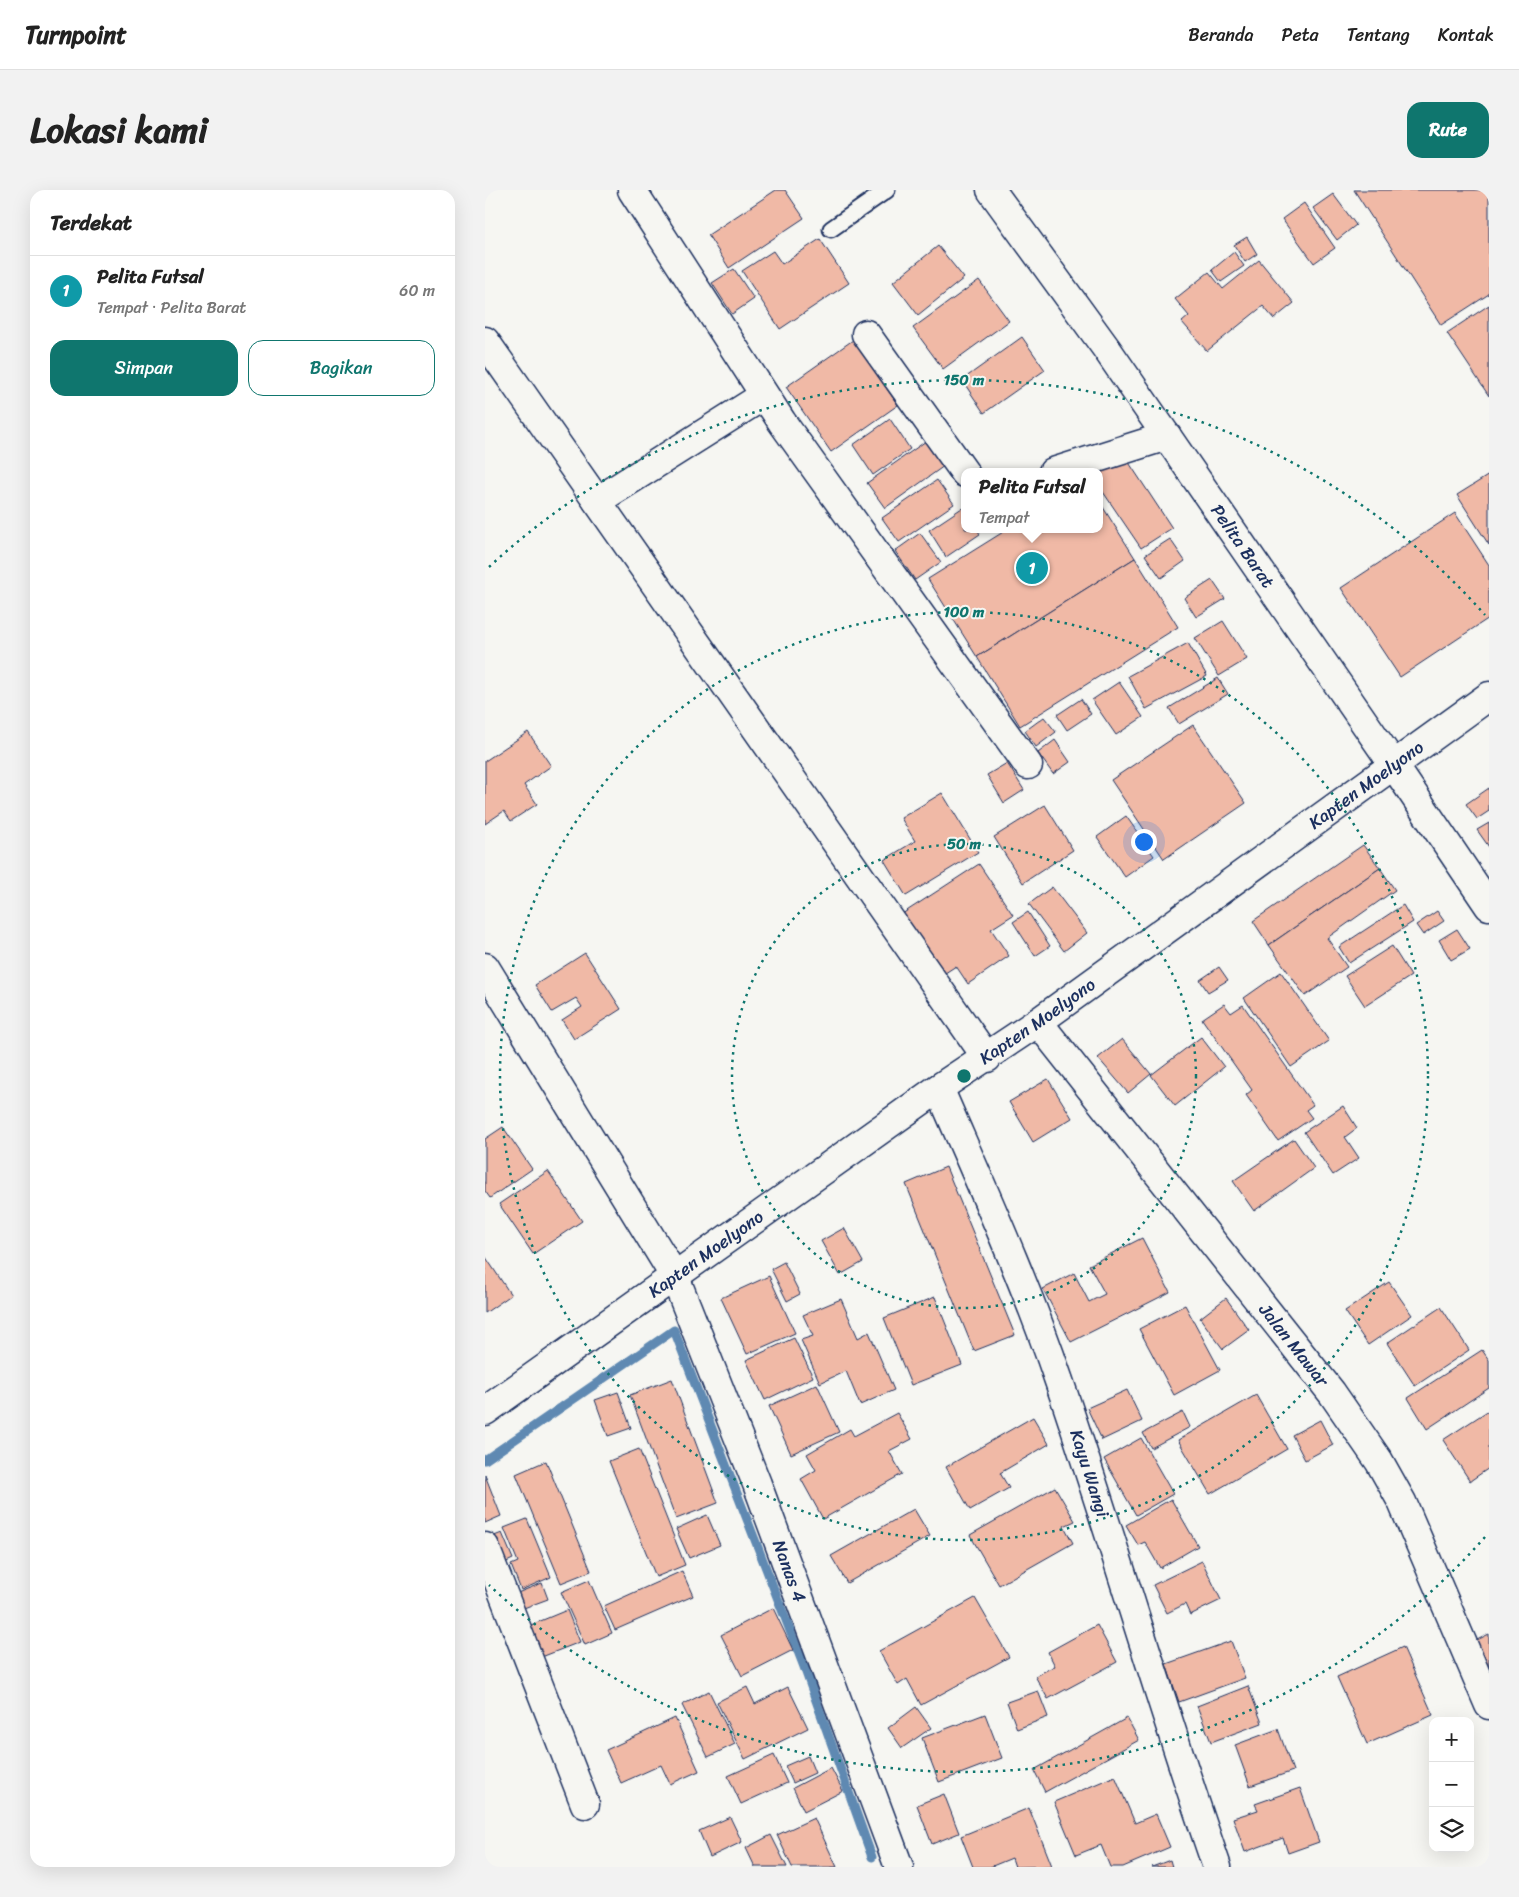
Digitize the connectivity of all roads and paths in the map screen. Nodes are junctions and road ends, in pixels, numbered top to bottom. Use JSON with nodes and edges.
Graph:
{"nodes":[{"id":1,"x":632,"y":190,"type":"edge"},
{"id":2,"x":887,"y":190,"type":"edge"},
{"id":3,"x":991,"y":190,"type":"edge"},
{"id":4,"x":831,"y":229,"type":"dead end"},
{"id":5,"x":866,"y":334,"type":"dead end"},
{"id":6,"x":485,"y":341,"type":"edge"},
{"id":7,"x":763,"y":396,"type":"junction"},
{"id":8,"x":1167,"y":436,"type":"junction"},
{"id":9,"x":961,"y":468,"type":"edge"},
{"id":10,"x":1066,"y":468,"type":"edge"},
{"id":11,"x":597,"y":501,"type":"junction"},
{"id":12,"x":1489,"y":696,"type":"edge"},
{"id":13,"x":1393,"y":764,"type":"junction"},
{"id":14,"x":1028,"y":765,"type":"dead end"},
{"id":15,"x":1489,"y":906,"type":"edge"},
{"id":16,"x":485,"y":967,"type":"edge"},
{"id":17,"x":1038,"y":1022,"type":"junction"},
{"id":18,"x":987,"y":1058,"type":"junction"},
{"id":19,"x":939,"y":1088,"type":"junction"},
{"id":20,"x":675,"y":1277,"type":"junction"},
{"id":21,"x":485,"y":1411,"type":"edge"},
{"id":22,"x":485,"y":1547,"type":"edge"},
{"id":23,"x":1489,"y":1705,"type":"edge"},
{"id":24,"x":585,"y":1804,"type":"dead end"},
{"id":25,"x":899,"y":1867,"type":"edge"},
{"id":26,"x":1217,"y":1867,"type":"edge"}],
"edges":[{"from":1,"to":7,"type":"street"},
{"from":2,"to":4,"type":"lane"},
{"from":3,"to":8,"type":"street","name":"Pelita Barat"},
{"from":5,"to":9,"type":"street"},
{"from":6,"to":11,"type":"street"},
{"from":7,"to":11,"type":"street"},
{"from":7,"to":14,"type":"street"},
{"from":8,"to":10,"type":"street"},
{"from":8,"to":13,"type":"street","name":"Pelita Barat"},
{"from":11,"to":18,"type":"street"},
{"from":12,"to":13,"type":"street","name":"Kapten Moelyono"},
{"from":13,"to":15,"type":"street","name":"Pelita Barat"},
{"from":13,"to":17,"type":"street","name":"Kapten Moelyono"},
{"from":16,"to":20,"type":"street","name":"Nanas 4"},
{"from":17,"to":18,"type":"street","name":"Kapten Moelyono"},
{"from":17,"to":23,"type":"street","name":"Jalan Mawar"},
{"from":18,"to":19,"type":"street","name":"Kapten Moelyono"},
{"from":19,"to":20,"type":"street","name":"Kapten Moelyono"},
{"from":19,"to":26,"type":"street","name":"Kayu Wangi"},
{"from":20,"to":21,"type":"street","name":"Kapten Moelyono"},
{"from":20,"to":25,"type":"street","name":"Nanas 4"},
{"from":22,"to":24,"type":"street"}]}
